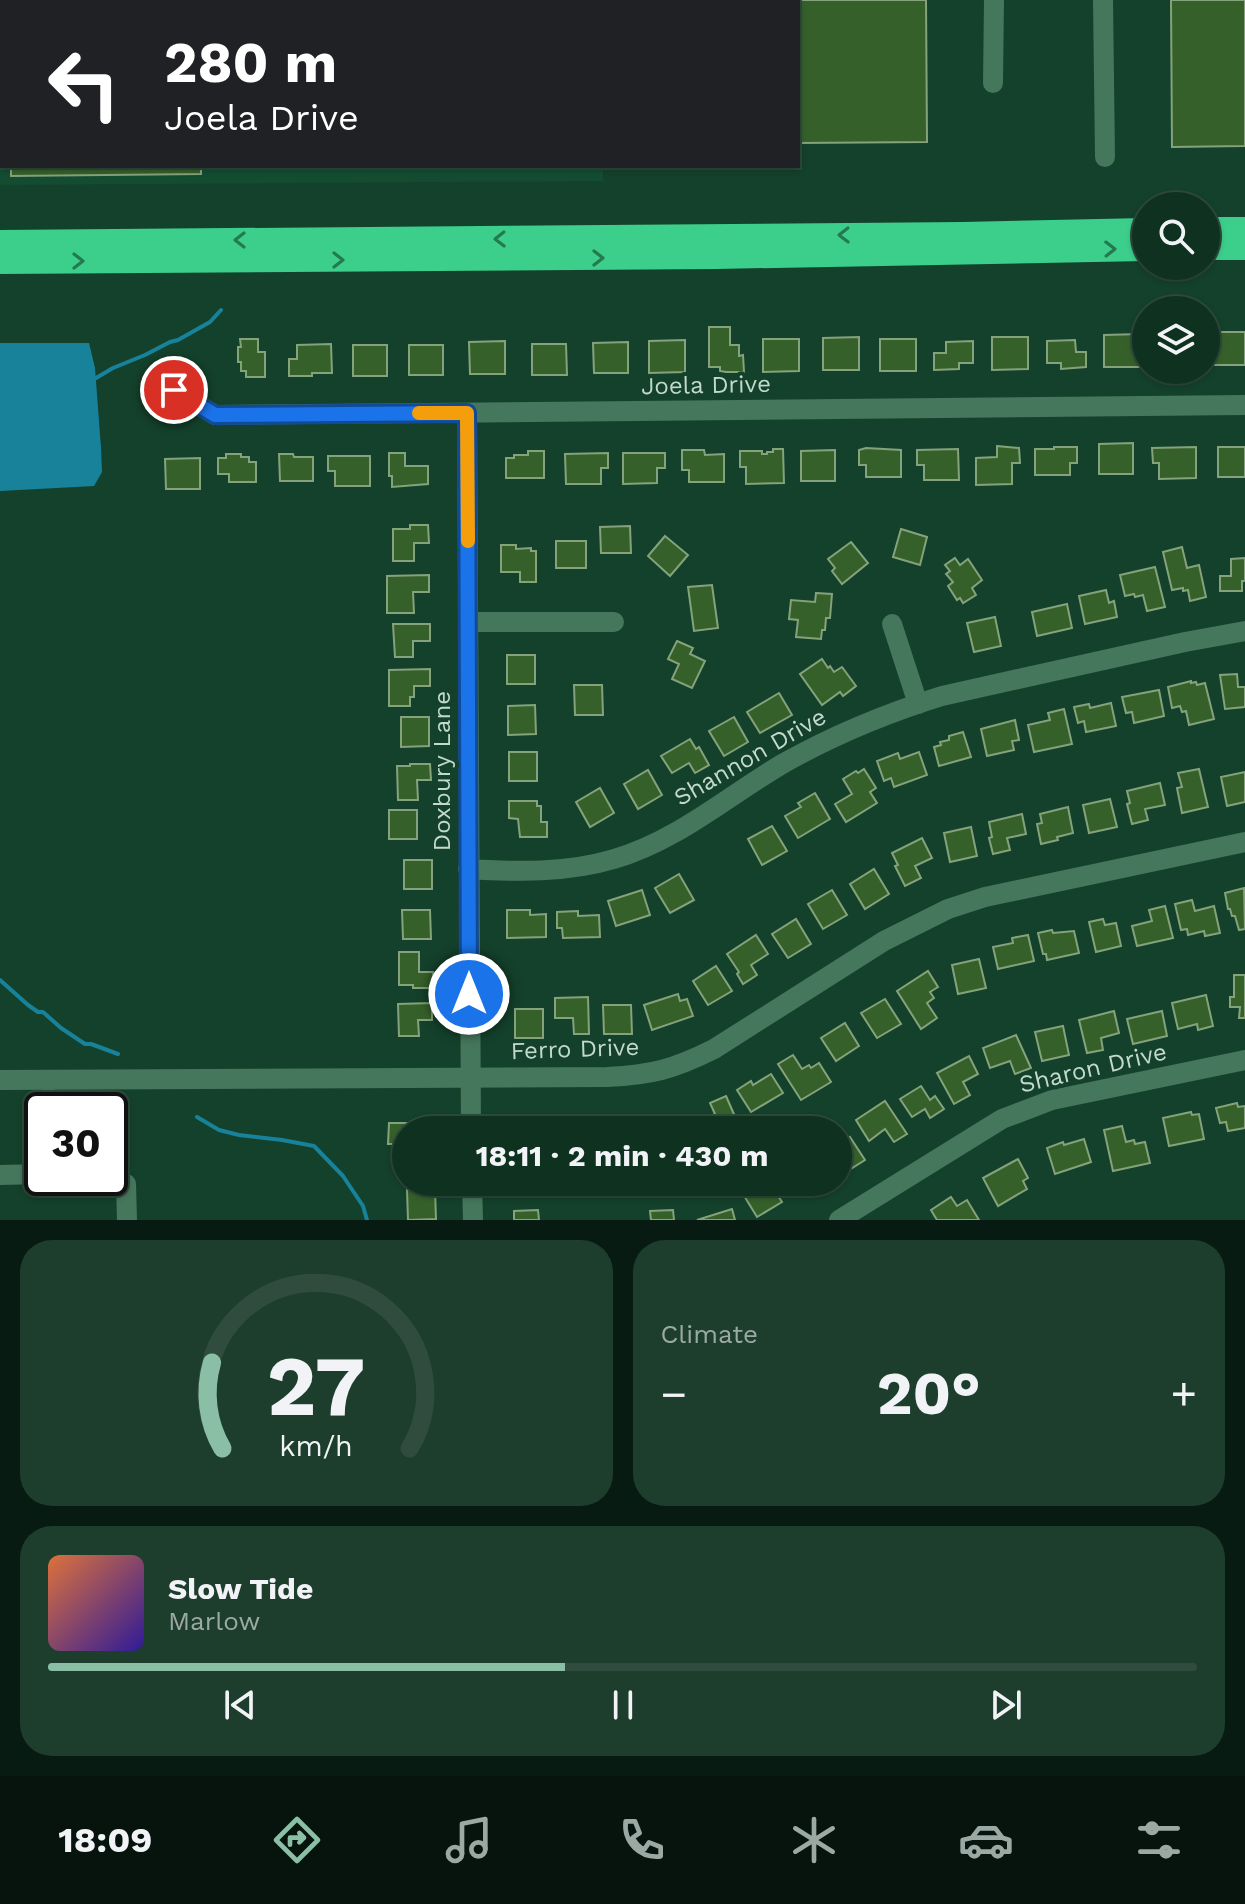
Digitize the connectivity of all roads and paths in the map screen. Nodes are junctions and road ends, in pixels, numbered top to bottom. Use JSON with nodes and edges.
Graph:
{"nodes":[{"id":1,"x":994,"y":0,"type":"edge"},
{"id":2,"x":1103,"y":0,"type":"edge"},
{"id":3,"x":993,"y":83,"type":"dead end"},
{"id":4,"x":1105,"y":157,"type":"dead end"},
{"id":5,"x":1220,"y":229,"type":"edge"},
{"id":6,"x":1245,"y":229,"type":"edge"},
{"id":7,"x":1132,"y":230,"type":"edge"},
{"id":8,"x":0,"y":242,"type":"edge"},
{"id":9,"x":1220,"y":248,"type":"edge"},
{"id":10,"x":1245,"y":248,"type":"edge"},
{"id":11,"x":1132,"y":249,"type":"edge"},
{"id":12,"x":0,"y":262,"type":"edge"},
{"id":13,"x":174,"y":390,"type":"dead end"},
{"id":14,"x":1245,"y":405,"type":"edge"},
{"id":15,"x":467,"y":413,"type":"junction"},
{"id":16,"x":469,"y":622,"type":"junction"},
{"id":17,"x":614,"y":622,"type":"dead end"},
{"id":18,"x":892,"y":624,"type":"dead end"},
{"id":19,"x":1245,"y":631,"type":"edge"},
{"id":20,"x":918,"y":704,"type":"junction"},
{"id":21,"x":1245,"y":842,"type":"edge"},
{"id":22,"x":468,"y":869,"type":"junction"},
{"id":23,"x":1245,"y":1060,"type":"edge"},
{"id":24,"x":469,"y":1077,"type":"junction"},
{"id":25,"x":0,"y":1080,"type":"edge"},
{"id":26,"x":38,"y":1092,"type":"edge"},
{"id":27,"x":128,"y":1092,"type":"edge"},
{"id":28,"x":470,"y":1116,"type":"edge"},
{"id":29,"x":24,"y":1174,"type":"edge"},
{"id":30,"x":0,"y":1175,"type":"edge"},
{"id":31,"x":126,"y":1196,"type":"edge"},
{"id":32,"x":472,"y":1196,"type":"edge"},
{"id":33,"x":127,"y":1220,"type":"edge"},
{"id":34,"x":473,"y":1220,"type":"edge"},
{"id":35,"x":839,"y":1220,"type":"edge"}],
"edges":[{"from":1,"to":3,"type":"street"},
{"from":2,"to":4,"type":"street"},
{"from":5,"to":6,"type":"highway"},
{"from":7,"to":8,"type":"highway","one_way":true},
{"from":9,"to":10,"type":"highway"},
{"from":12,"to":11,"type":"highway","one_way":true},
{"from":13,"to":15,"type":"street","name":"Joela Drive"},
{"from":14,"to":15,"type":"street","name":"Joela Drive"},
{"from":15,"to":16,"type":"street","name":"Doxbury Lane"},
{"from":16,"to":17,"type":"street"},
{"from":16,"to":22,"type":"street","name":"Doxbury Lane"},
{"from":18,"to":20,"type":"street"},
{"from":19,"to":20,"type":"street","name":"Shannon Drive"},
{"from":20,"to":22,"type":"street","name":"Shannon Drive"},
{"from":21,"to":24,"type":"street","name":"Ferro Drive"},
{"from":22,"to":24,"type":"street","name":"Doxbury Lane"},
{"from":23,"to":35,"type":"street","name":"Sharon Drive"},
{"from":24,"to":27,"type":"street","name":"Ferro Drive"},
{"from":24,"to":28,"type":"street","name":"Doxbury Lane"},
{"from":25,"to":26,"type":"street","name":"Ferro Drive"},
{"from":29,"to":30,"type":"street"},
{"from":31,"to":33,"type":"street"},
{"from":32,"to":34,"type":"street"}]}
